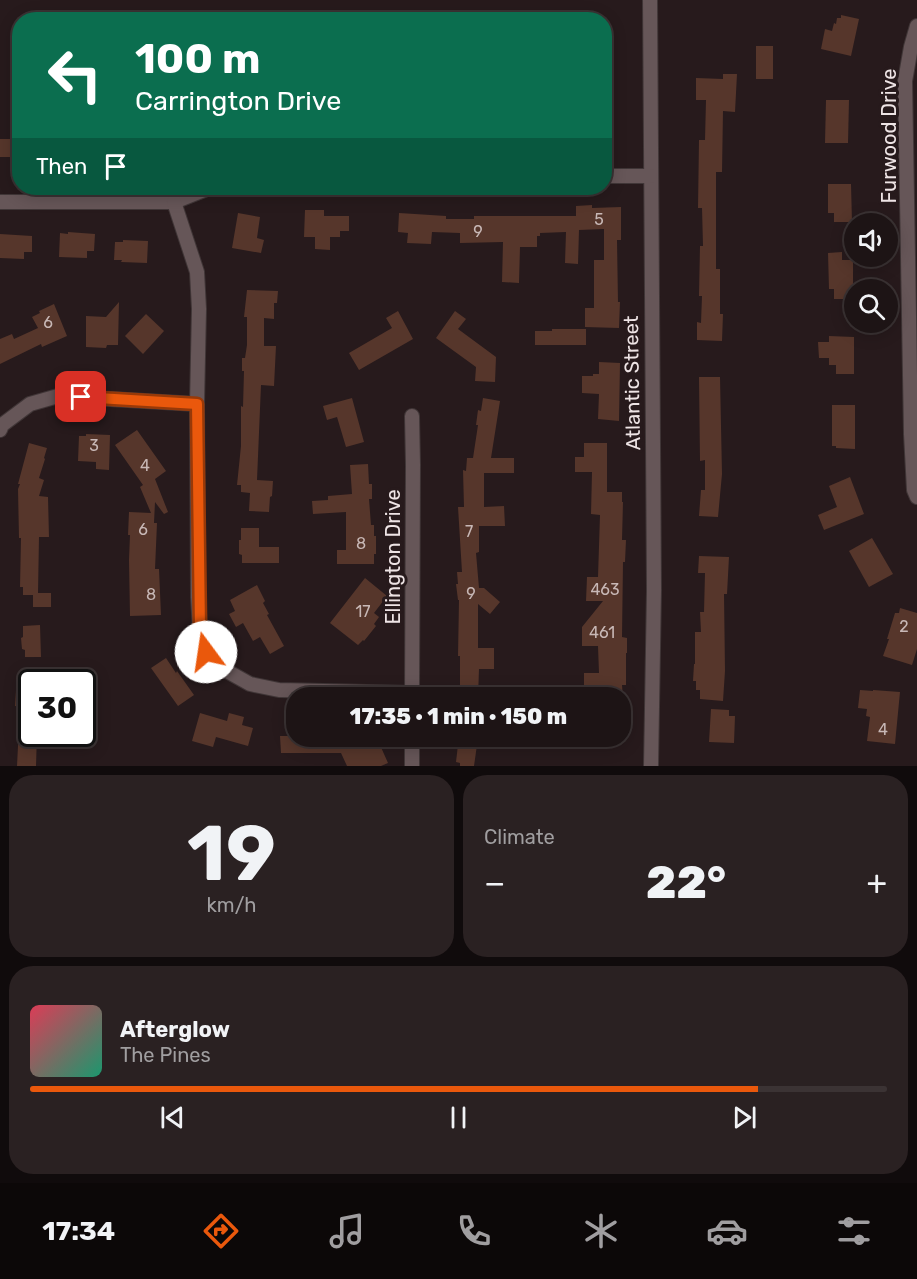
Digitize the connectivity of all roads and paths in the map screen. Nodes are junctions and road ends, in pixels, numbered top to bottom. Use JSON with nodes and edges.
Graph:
{"nodes":[{"id":1,"x":650,"y":0,"type":"edge"},
{"id":2,"x":917,"y":26,"type":"edge"},
{"id":3,"x":612,"y":176,"type":"edge"},
{"id":4,"x":650,"y":176,"type":"junction"},
{"id":5,"x":192,"y":195,"type":"edge"},
{"id":6,"x":0,"y":202,"type":"edge"},
{"id":7,"x":174,"y":202,"type":"junction"},
{"id":8,"x":197,"y":404,"type":"junction"},
{"id":9,"x":412,"y":416,"type":"dead end"},
{"id":10,"x":0,"y":430,"type":"edge"},
{"id":11,"x":917,"y":497,"type":"edge"},
{"id":12,"x":412,"y":687,"type":"edge"},
{"id":13,"x":286,"y":690,"type":"edge"},
{"id":14,"x":412,"y":747,"type":"edge"},
{"id":15,"x":412,"y":766,"type":"edge"},
{"id":16,"x":651,"y":766,"type":"edge"}],
"edges":[{"from":1,"to":4,"type":"street","name":"Atlantic Street"},
{"from":2,"to":11,"type":"street","name":"Furwood Drive"},
{"from":3,"to":4,"type":"street"},
{"from":4,"to":16,"type":"street","name":"Atlantic Street"},
{"from":5,"to":7,"type":"street"},
{"from":6,"to":7,"type":"street"},
{"from":7,"to":8,"type":"street"},
{"from":8,"to":10,"type":"street"},
{"from":8,"to":13,"type":"street"},
{"from":9,"to":12,"type":"street","name":"Ellington Drive"},
{"from":14,"to":15,"type":"street"}]}
